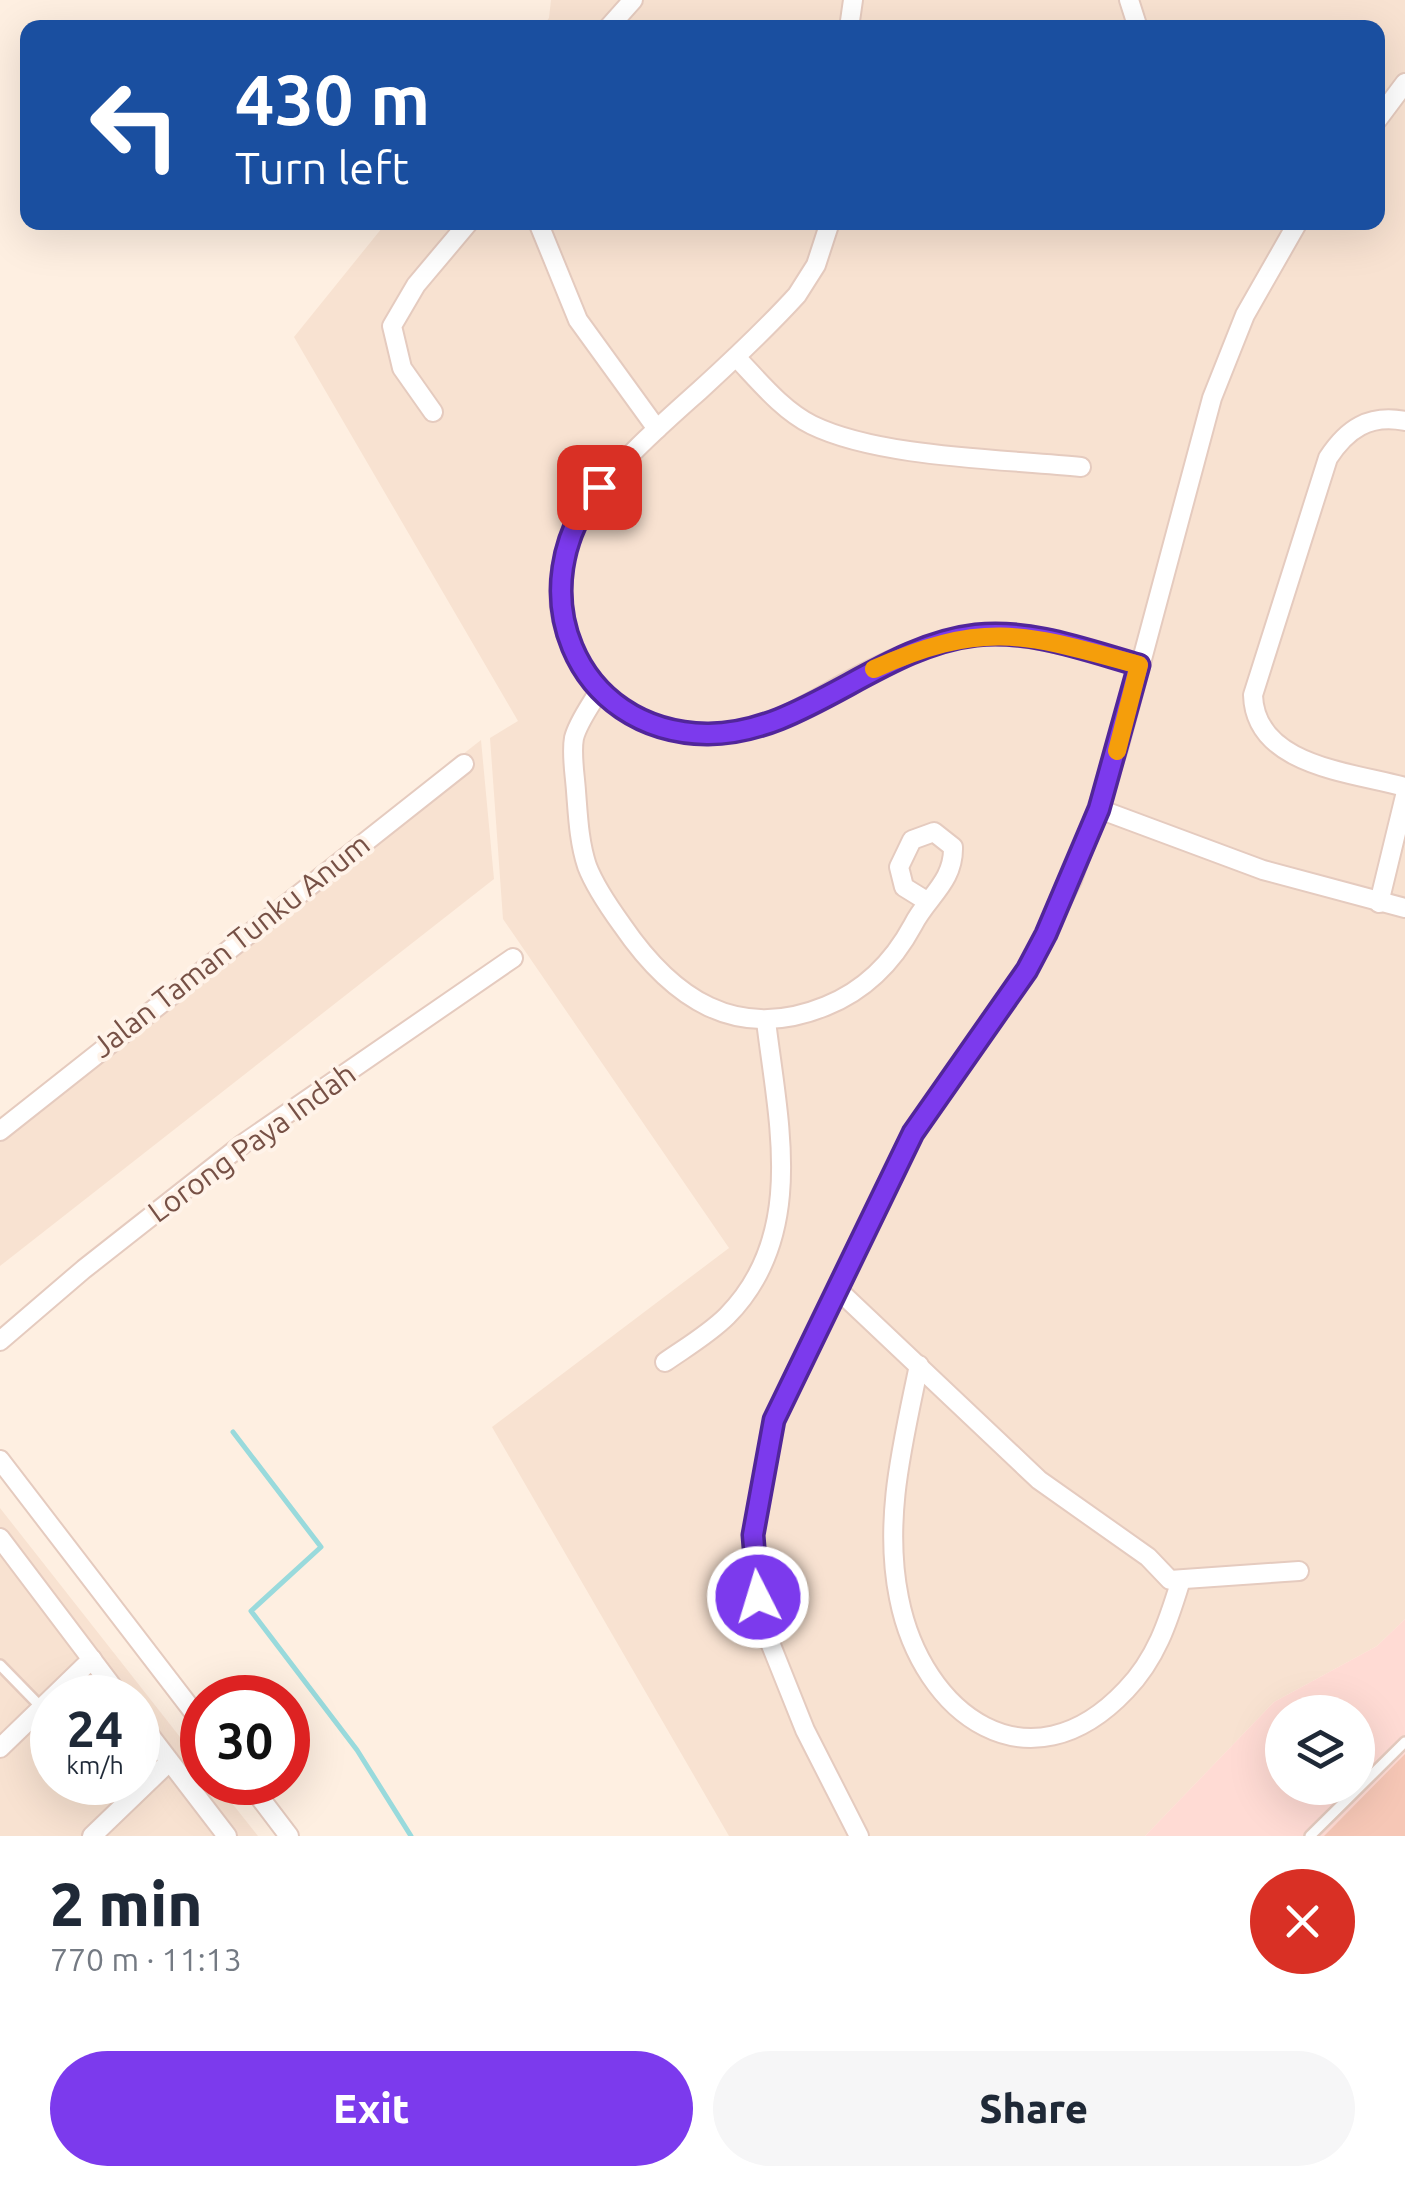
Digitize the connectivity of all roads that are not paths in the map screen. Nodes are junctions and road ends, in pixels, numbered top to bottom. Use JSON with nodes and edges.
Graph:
{"nodes":[{"id":1,"x":633,"y":0,"type":"edge"},
{"id":2,"x":615,"y":20,"type":"edge"},
{"id":3,"x":1405,"y":83,"type":"edge"},
{"id":4,"x":1385,"y":110,"type":"edge"},
{"id":5,"x":462,"y":230,"type":"edge"},
{"id":6,"x":541,"y":230,"type":"edge"},
{"id":7,"x":827,"y":230,"type":"edge"},
{"id":8,"x":1293,"y":230,"type":"edge"},
{"id":9,"x":736,"y":358,"type":"junction"},
{"id":10,"x":433,"y":412,"type":"dead end"},
{"id":11,"x":1405,"y":421,"type":"edge"},
{"id":12,"x":657,"y":429,"type":"junction"},
{"id":13,"x":1080,"y":467,"type":"dead end"},
{"id":14,"x":1139,"y":665,"type":"junction"},
{"id":15,"x":599,"y":691,"type":"junction"},
{"id":16,"x":464,"y":764,"type":"dead end"},
{"id":17,"x":1405,"y":787,"type":"edge"},
{"id":18,"x":1405,"y":796,"type":"edge"},
{"id":19,"x":1099,"y":809,"type":"junction"},
{"id":20,"x":925,"y":900,"type":"dead end"},
{"id":21,"x":1379,"y":903,"type":"junction"},
{"id":22,"x":1405,"y":908,"type":"edge"},
{"id":23,"x":514,"y":958,"type":"dead end"},
{"id":24,"x":766,"y":1020,"type":"junction"},
{"id":25,"x":0,"y":1131,"type":"edge"},
{"id":26,"x":837,"y":1289,"type":"junction"},
{"id":27,"x":0,"y":1341,"type":"edge"},
{"id":28,"x":664,"y":1362,"type":"dead end"},
{"id":29,"x":919,"y":1365,"type":"junction"},
{"id":30,"x":0,"y":1461,"type":"edge"},
{"id":31,"x":0,"y":1538,"type":"edge"},
{"id":32,"x":1298,"y":1570,"type":"dead end"},
{"id":33,"x":1180,"y":1583,"type":"junction"},
{"id":34,"x":92,"y":1659,"type":"junction"},
{"id":35,"x":0,"y":1666,"type":"edge"},
{"id":36,"x":76,"y":1675,"type":"edge"},
{"id":37,"x":104,"y":1675,"type":"edge"},
{"id":38,"x":180,"y":1694,"type":"edge"},
{"id":39,"x":30,"y":1696,"type":"edge"},
{"id":40,"x":30,"y":1719,"type":"edge"},
{"id":41,"x":1405,"y":1742,"type":"edge"},
{"id":42,"x":0,"y":1748,"type":"edge"},
{"id":43,"x":160,"y":1751,"type":"edge"},
{"id":44,"x":168,"y":1762,"type":"junction"},
{"id":45,"x":266,"y":1805,"type":"edge"},
{"id":46,"x":92,"y":1836,"type":"edge"},
{"id":47,"x":227,"y":1836,"type":"edge"},
{"id":48,"x":290,"y":1836,"type":"edge"},
{"id":49,"x":859,"y":1836,"type":"edge"},
{"id":50,"x":1310,"y":1836,"type":"edge"}],
"edges":[{"from":1,"to":2,"type":"street"},
{"from":3,"to":4,"type":"street"},
{"from":5,"to":10,"type":"street"},
{"from":6,"to":12,"type":"street"},
{"from":7,"to":9,"type":"street"},
{"from":8,"to":14,"type":"street"},
{"from":9,"to":12,"type":"street"},
{"from":9,"to":13,"type":"street"},
{"from":11,"to":17,"type":"street"},
{"from":12,"to":15,"type":"street"},
{"from":14,"to":15,"type":"street"},
{"from":14,"to":19,"type":"street"},
{"from":15,"to":24,"type":"street"},
{"from":16,"to":25,"type":"street","name":"Jalan Taman Tunku Anum"},
{"from":18,"to":21,"type":"street"},
{"from":19,"to":21,"type":"street"},
{"from":19,"to":26,"type":"street"},
{"from":20,"to":24,"type":"street"},
{"from":21,"to":22,"type":"street"},
{"from":23,"to":27,"type":"street","name":"Lorong Paya Indah"},
{"from":24,"to":28,"type":"street"},
{"from":26,"to":29,"type":"street"},
{"from":26,"to":49,"type":"street"},
{"from":29,"to":33,"type":"street"},
{"from":29,"to":33,"type":"street"},
{"from":30,"to":38,"type":"street"},
{"from":31,"to":34,"type":"street"},
{"from":32,"to":33,"type":"street"},
{"from":34,"to":36,"type":"street"},
{"from":34,"to":37,"type":"street"},
{"from":35,"to":39,"type":"lane"},
{"from":40,"to":42,"type":"street"},
{"from":41,"to":50,"type":"lane"},
{"from":43,"to":44,"type":"street"},
{"from":44,"to":46,"type":"street"},
{"from":44,"to":47,"type":"street"},
{"from":45,"to":48,"type":"street"}]}
